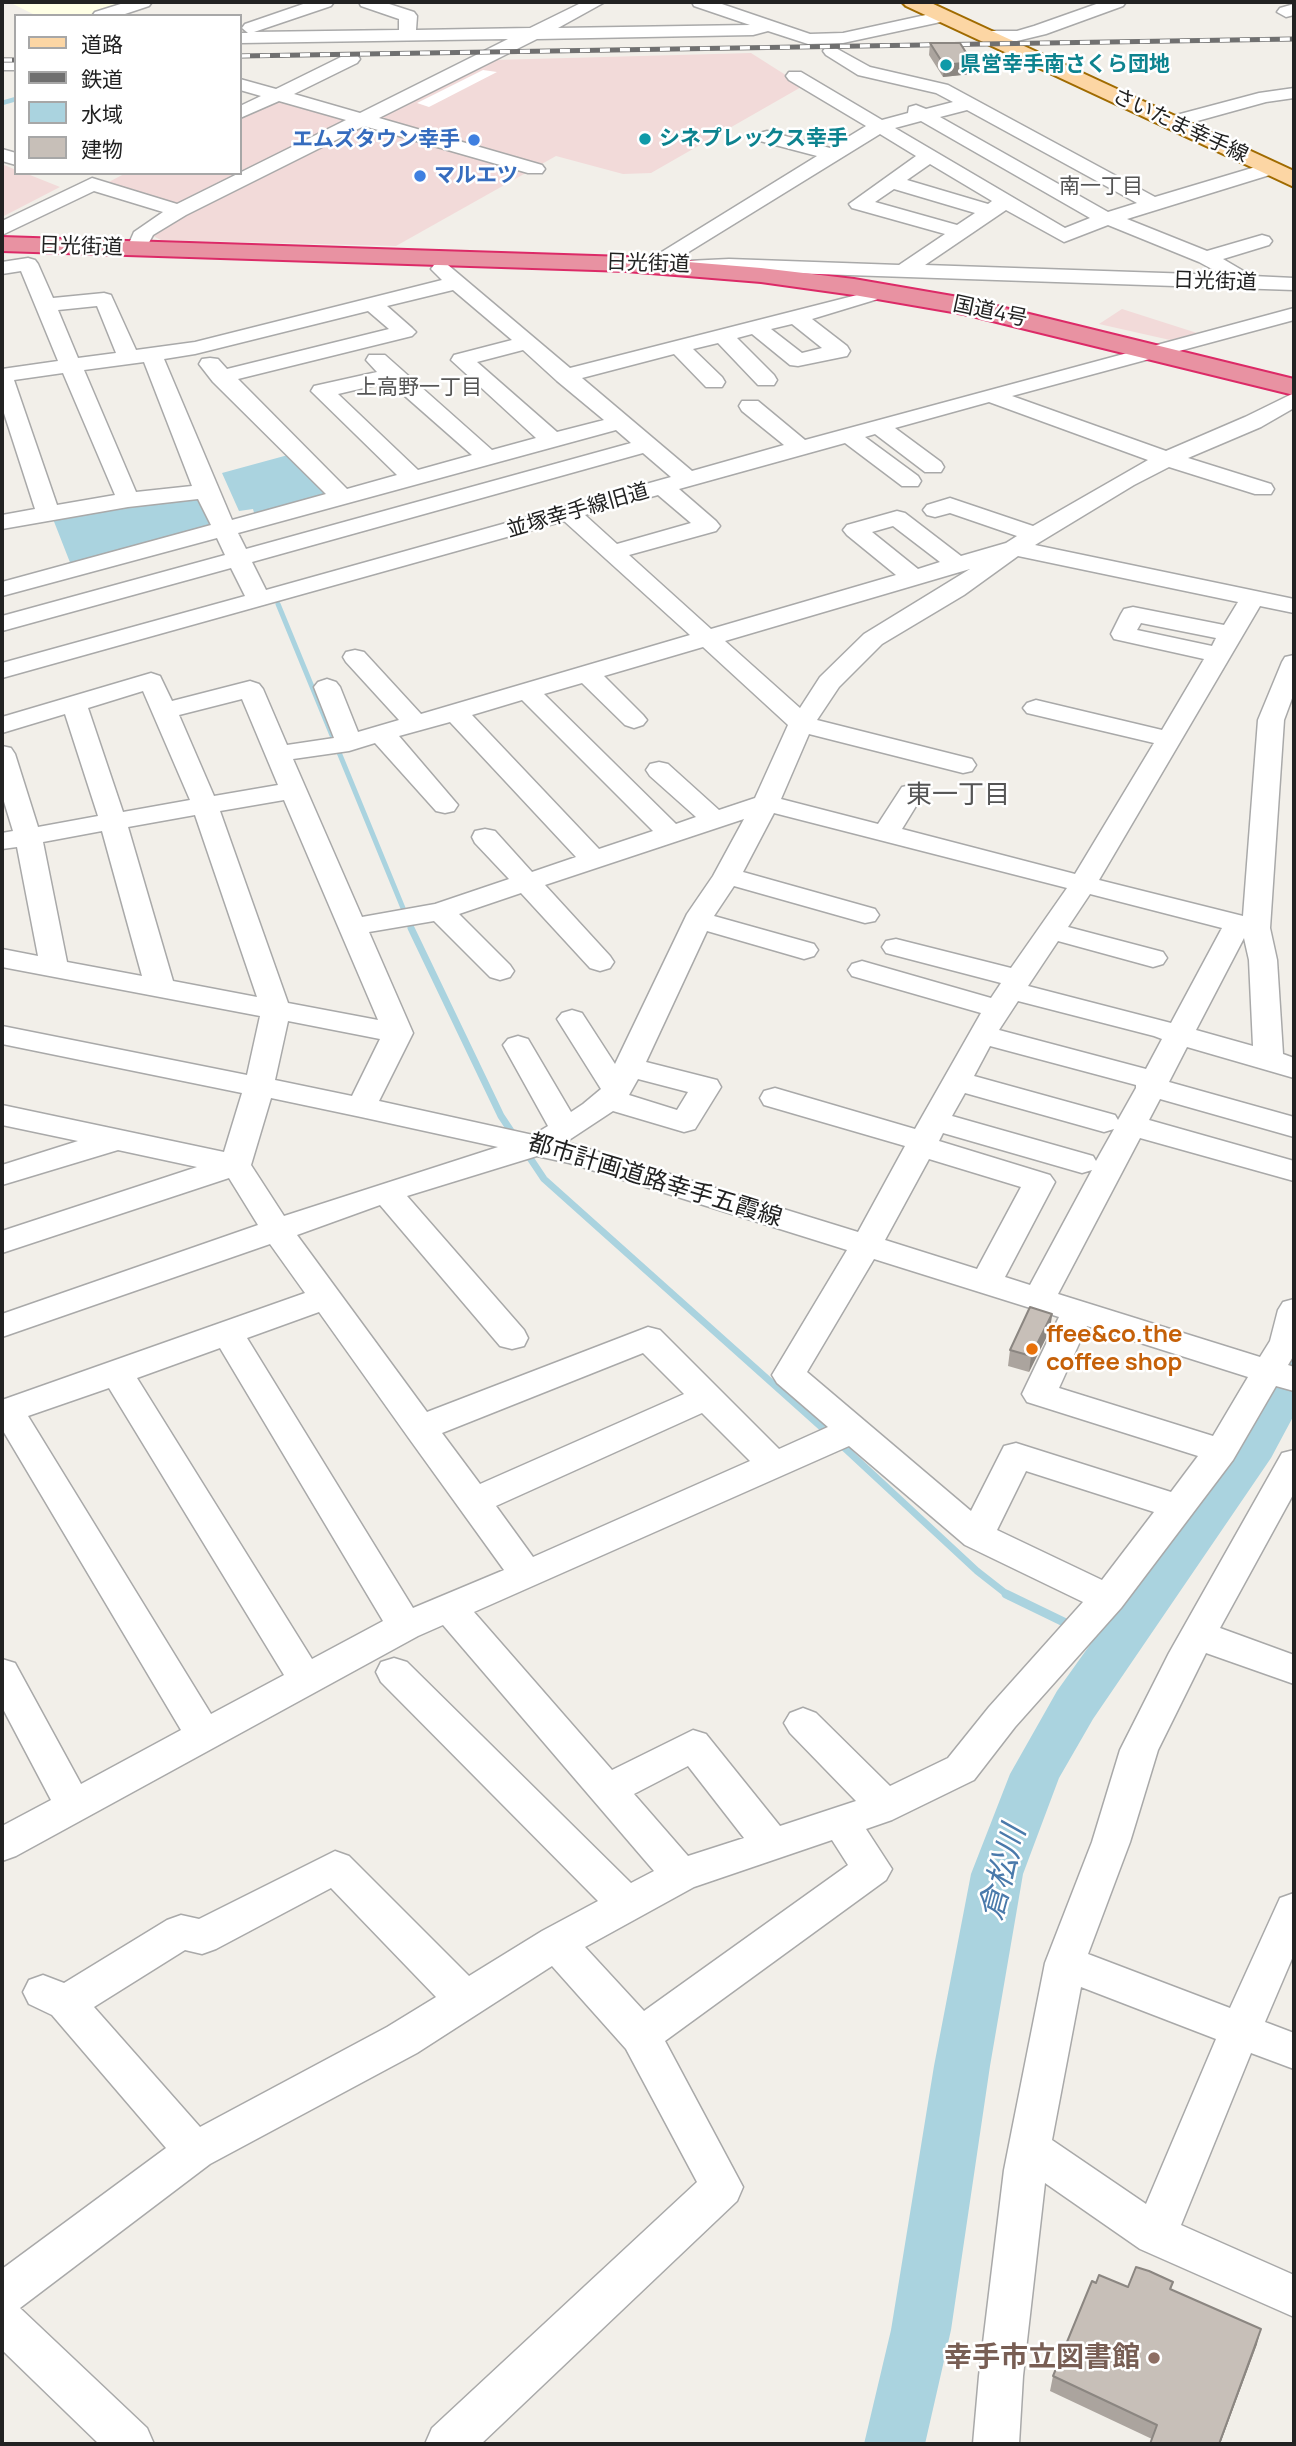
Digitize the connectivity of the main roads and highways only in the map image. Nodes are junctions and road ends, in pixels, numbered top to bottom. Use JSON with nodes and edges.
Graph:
{"nodes":[{"id":1,"x":913,"y":2,"type":"edge"},
{"id":2,"x":1294,"y":180,"type":"edge"},
{"id":3,"x":2,"y":244,"type":"edge"},
{"id":4,"x":681,"y":267,"type":"joint"},
{"id":5,"x":1294,"y":387,"type":"edge"}],
"edges":[{"from":1,"to":2,"type":"main road","name":"さいたま幸手線"},
{"from":3,"to":4,"type":"highway","name":"日光街道"},
{"from":4,"to":5,"type":"highway","name":"国道4号"}]}
